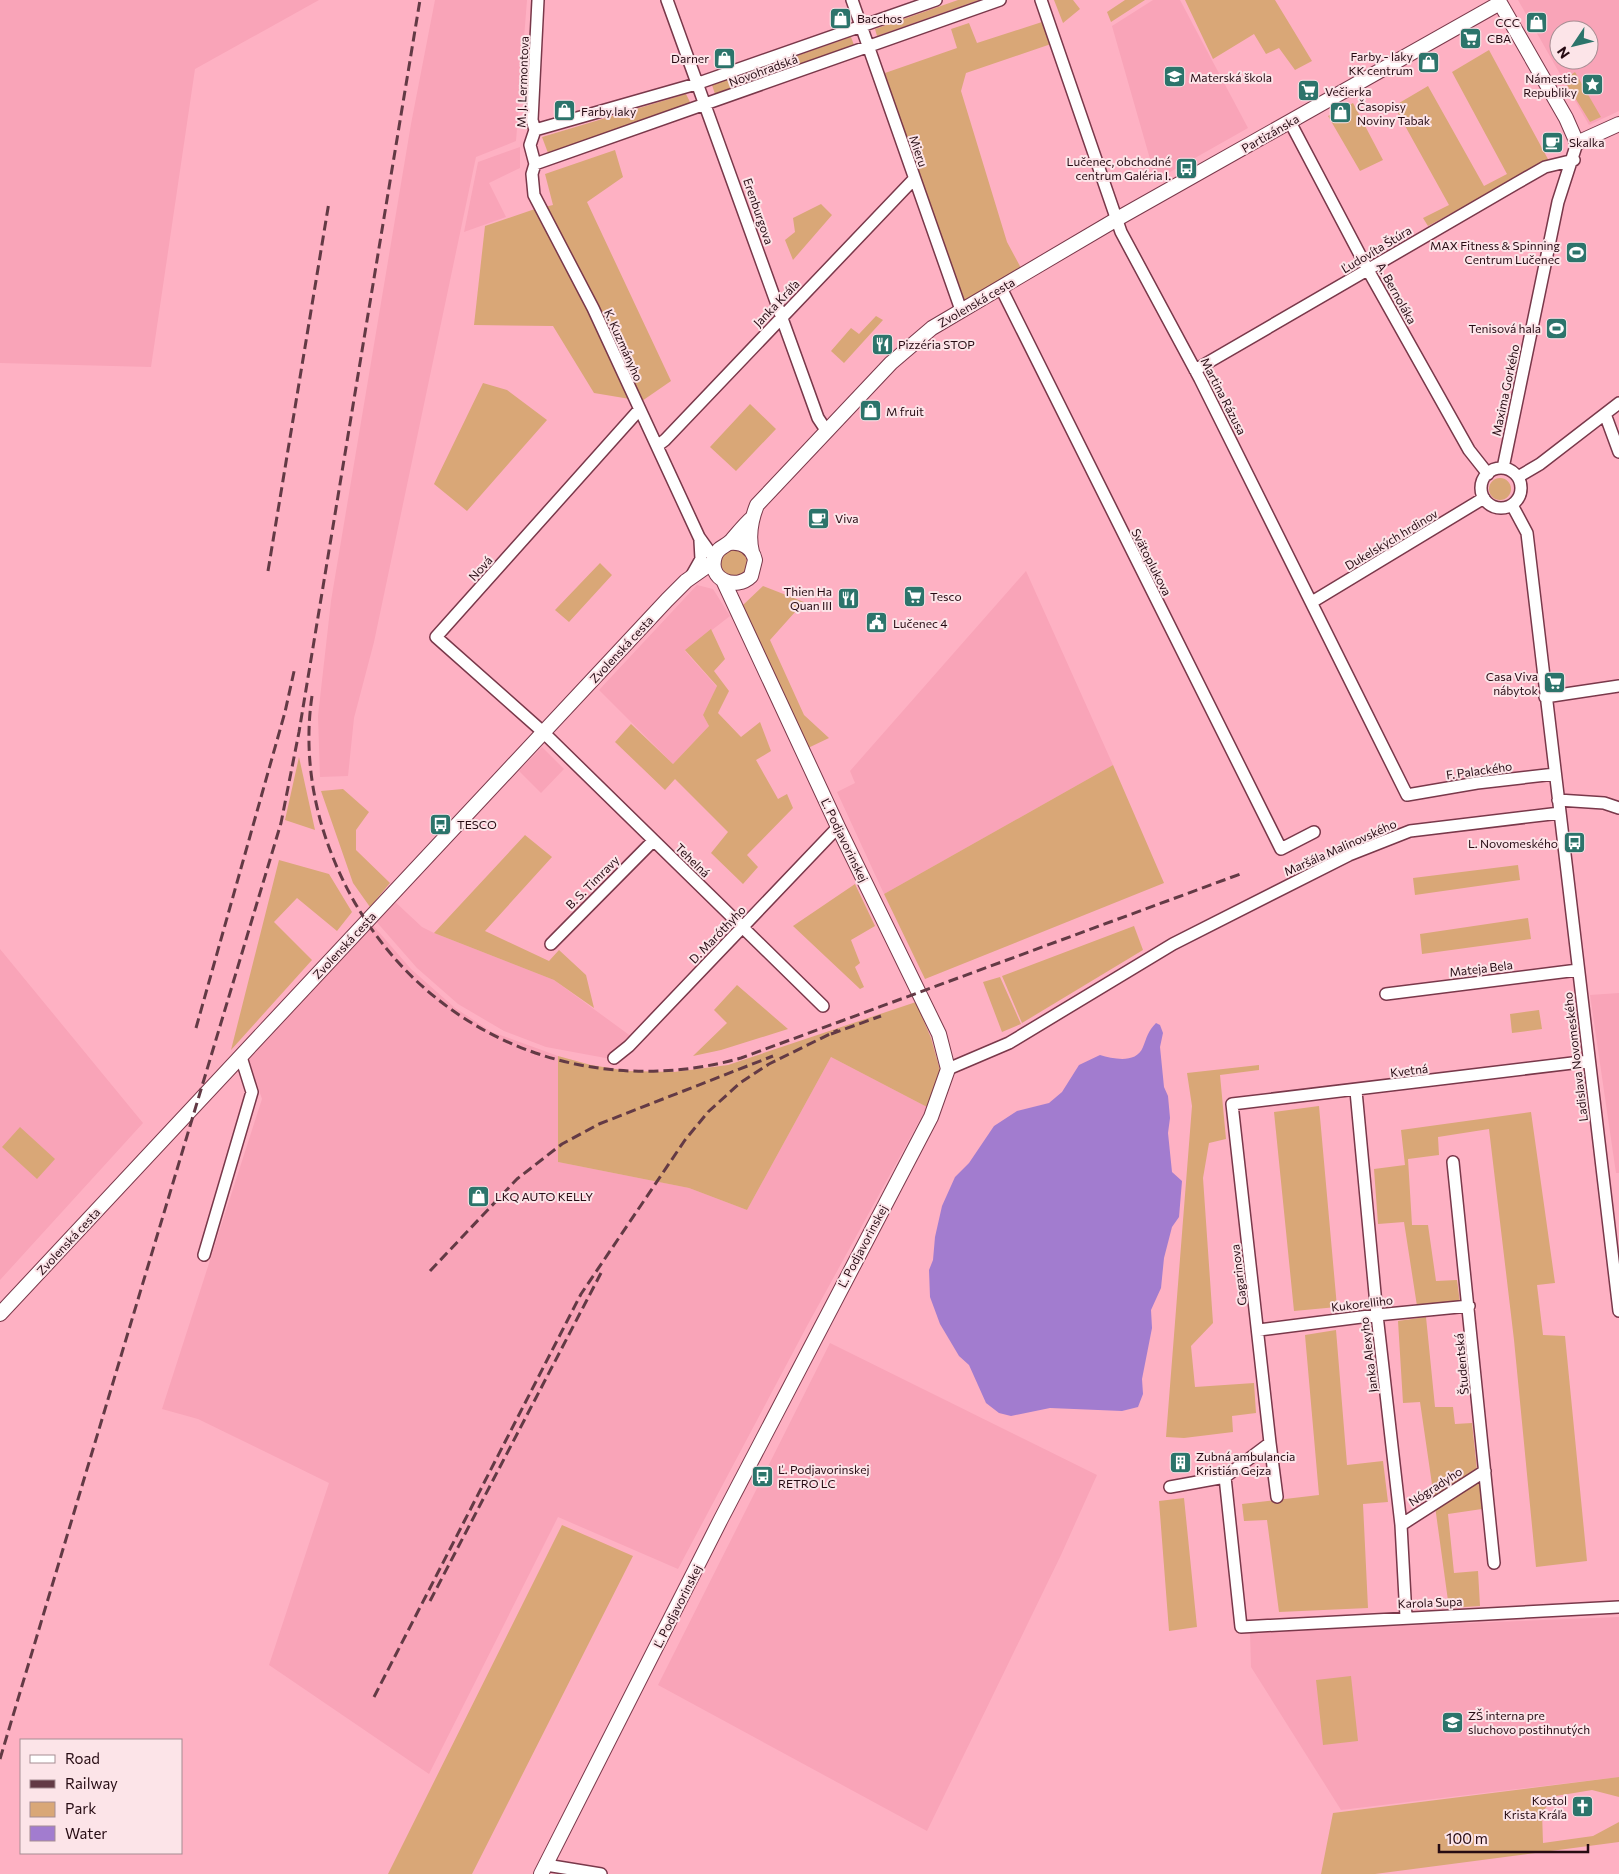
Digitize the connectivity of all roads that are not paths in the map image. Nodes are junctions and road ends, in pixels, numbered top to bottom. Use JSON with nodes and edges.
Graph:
{"nodes":[{"id":1,"x":538,"y":0,"type":"edge"},
{"id":2,"x":666,"y":0,"type":"edge"},
{"id":3,"x":852,"y":0,"type":"edge"},
{"id":4,"x":936,"y":0,"type":"edge"},
{"id":5,"x":1000,"y":0,"type":"edge"},
{"id":6,"x":1041,"y":0,"type":"edge"},
{"id":7,"x":1499,"y":2,"type":"edge"},
{"id":8,"x":861,"y":27,"type":"junction"},
{"id":9,"x":868,"y":46,"type":"junction"},
{"id":10,"x":696,"y":84,"type":"junction"},
{"id":11,"x":704,"y":105,"type":"junction"},
{"id":12,"x":1290,"y":122,"type":"junction"},
{"id":13,"x":1619,"y":124,"type":"edge"},
{"id":14,"x":535,"y":130,"type":"junction"},
{"id":15,"x":1578,"y":143,"type":"junction"},
{"id":16,"x":1574,"y":160,"type":"junction"},
{"id":17,"x":535,"y":164,"type":"junction"},
{"id":18,"x":914,"y":179,"type":"junction"},
{"id":19,"x":1117,"y":219,"type":"junction"},
{"id":20,"x":1368,"y":270,"type":"junction"},
{"id":21,"x":1000,"y":288,"type":"junction"},
{"id":22,"x":961,"y":310,"type":"junction"},
{"id":23,"x":782,"y":317,"type":"junction"},
{"id":24,"x":1195,"y":370,"type":"junction"},
{"id":25,"x":1619,"y":403,"type":"edge"},
{"id":26,"x":638,"y":410,"type":"junction"},
{"id":27,"x":1605,"y":414,"type":"junction"},
{"id":28,"x":826,"y":430,"type":"junction"},
{"id":29,"x":656,"y":446,"type":"junction"},
{"id":30,"x":1619,"y":452,"type":"edge"},
{"id":31,"x":1503,"y":468,"type":"junction"},
{"id":32,"x":1488,"y":474,"type":"junction"},
{"id":33,"x":1518,"y":477,"type":"junction"},
{"id":34,"x":1484,"y":498,"type":"junction"},
{"id":35,"x":1512,"y":505,"type":"junction"},
{"id":36,"x":752,"y":518,"type":"junction"},
{"id":37,"x":699,"y":537,"type":"junction"},
{"id":38,"x":726,"y":544,"type":"junction"},
{"id":39,"x":752,"y":552,"type":"junction"},
{"id":40,"x":714,"y":560,"type":"junction"},
{"id":41,"x":690,"y":578,"type":"junction"},
{"id":42,"x":721,"y":578,"type":"junction"},
{"id":43,"x":742,"y":582,"type":"junction"},
{"id":44,"x":1312,"y":602,"type":"junction"},
{"id":45,"x":736,"y":609,"type":"junction"},
{"id":46,"x":1619,"y":686,"type":"edge"},
{"id":47,"x":1545,"y":697,"type":"junction"},
{"id":48,"x":543,"y":732,"type":"junction"},
{"id":49,"x":1554,"y":774,"type":"junction"},
{"id":50,"x":1408,"y":795,"type":"joint"},
{"id":51,"x":1558,"y":800,"type":"junction"},
{"id":52,"x":1619,"y":808,"type":"edge"},
{"id":53,"x":1560,"y":813,"type":"junction"},
{"id":54,"x":838,"y":827,"type":"junction"},
{"id":55,"x":1314,"y":832,"type":"dead end"},
{"id":56,"x":653,"y":841,"type":"junction"},
{"id":57,"x":744,"y":927,"type":"junction"},
{"id":58,"x":551,"y":944,"type":"dead end"},
{"id":59,"x":1578,"y":970,"type":"junction"},
{"id":60,"x":1386,"y":994,"type":"dead end"},
{"id":61,"x":823,"y":1006,"type":"dead end"},
{"id":62,"x":241,"y":1057,"type":"junction"},
{"id":63,"x":614,"y":1058,"type":"dead end"},
{"id":64,"x":1589,"y":1061,"type":"junction"},
{"id":65,"x":948,"y":1069,"type":"junction"},
{"id":66,"x":1356,"y":1090,"type":"junction"},
{"id":67,"x":1232,"y":1104,"type":"joint"},
{"id":68,"x":1453,"y":1162,"type":"dead end"},
{"id":69,"x":1613,"y":1216,"type":"edge"},
{"id":70,"x":204,"y":1255,"type":"dead end"},
{"id":71,"x":1469,"y":1306,"type":"junction"},
{"id":72,"x":1619,"y":1311,"type":"edge"},
{"id":73,"x":0,"y":1314,"type":"edge"},
{"id":74,"x":1377,"y":1315,"type":"junction"},
{"id":75,"x":1258,"y":1330,"type":"junction"},
{"id":76,"x":1270,"y":1443,"type":"junction"},
{"id":77,"x":1485,"y":1471,"type":"junction"},
{"id":78,"x":1225,"y":1477,"type":"junction"},
{"id":79,"x":1170,"y":1487,"type":"dead end"},
{"id":80,"x":1277,"y":1497,"type":"dead end"},
{"id":81,"x":1401,"y":1525,"type":"junction"},
{"id":82,"x":1494,"y":1563,"type":"dead end"},
{"id":83,"x":1619,"y":1607,"type":"edge"},
{"id":84,"x":1406,"y":1617,"type":"junction"},
{"id":85,"x":543,"y":1870,"type":"edge"},
{"id":86,"x":600,"y":1874,"type":"edge"}],
"edges":[{"from":1,"to":14,"type":"street","name":"M. J. Lermontova"},
{"from":2,"to":10,"type":"street","name":"Erenburgova"},
{"from":3,"to":8,"type":"street","name":"Mieru"},
{"from":4,"to":8,"type":"street","name":"Novohradská"},
{"from":5,"to":9,"type":"street","name":"Novohradská"},
{"from":6,"to":19,"type":"street","name":"Martina Rázusa"},
{"from":7,"to":12,"type":"street","name":"Partizánska"},
{"from":7,"to":15,"type":"street"},
{"from":8,"to":9,"type":"street","name":"Mieru"},
{"from":8,"to":10,"type":"street","name":"Novohradská"},
{"from":9,"to":11,"type":"street","name":"Novohradská"},
{"from":9,"to":18,"type":"street","name":"Mieru"},
{"from":10,"to":11,"type":"street","name":"Erenburgova"},
{"from":10,"to":14,"type":"street","name":"Novohradská"},
{"from":11,"to":17,"type":"street","name":"Novohradská"},
{"from":11,"to":23,"type":"street","name":"Erenburgova"},
{"from":12,"to":19,"type":"street","name":"Partizánska"},
{"from":12,"to":20,"type":"street","name":"A. Bernoláka"},
{"from":13,"to":15,"type":"street"},
{"from":14,"to":17,"type":"street","name":"M. J. Lermontova"},
{"from":15,"to":16,"type":"street","name":"Maxima Gorkého"},
{"from":16,"to":20,"type":"street","name":"Ľudovíta Štúra"},
{"from":16,"to":31,"type":"street","name":"Maxima Gorkého"},
{"from":17,"to":26,"type":"street","name":"K. Kuzmányho"},
{"from":18,"to":22,"type":"street","name":"Mieru"},
{"from":18,"to":23,"type":"street","name":"Janka Kráľa"},
{"from":19,"to":21,"type":"street","name":"Zvolenská cesta"},
{"from":19,"to":24,"type":"street","name":"Martina Rázusa"},
{"from":20,"to":24,"type":"street","name":"Ľudovíta Štúra"},
{"from":20,"to":32,"type":"street","name":"A. Bernoláka"},
{"from":21,"to":22,"type":"street","name":"Zvolenská cesta"},
{"from":21,"to":55,"type":"street","name":"Svätoplukova"},
{"from":22,"to":28,"type":"street","name":"Zvolenská cesta"},
{"from":23,"to":28,"type":"street","name":"Erenburgova"},
{"from":23,"to":29,"type":"street","name":"Janka Kráľa"},
{"from":24,"to":44,"type":"street","name":"Martina Rázusa"},
{"from":25,"to":27,"type":"street"},
{"from":26,"to":29,"type":"street","name":"K. Kuzmányho"},
{"from":26,"to":48,"type":"street","name":"Nová"},
{"from":27,"to":30,"type":"street"},
{"from":27,"to":33,"type":"street"},
{"from":28,"to":36,"type":"street","name":"Zvolenská cesta"},
{"from":29,"to":37,"type":"street","name":"K. Kuzmányho"},
{"from":31,"to":32,"type":"street"},
{"from":31,"to":33,"type":"street"},
{"from":32,"to":34,"type":"street"},
{"from":33,"to":35,"type":"street"},
{"from":34,"to":35,"type":"street"},
{"from":34,"to":44,"type":"street","name":"Dukelských hrdinov"},
{"from":35,"to":47,"type":"street"},
{"from":36,"to":38,"type":"street","name":"Zvolenská cesta"},
{"from":36,"to":39,"type":"street","name":"Zvolenská cesta"},
{"from":37,"to":38,"type":"street"},
{"from":37,"to":40,"type":"street","name":"K. Kuzmányho"},
{"from":37,"to":41,"type":"street","name":"K. Kuzmányho"},
{"from":38,"to":39,"type":"street"},
{"from":38,"to":40,"type":"street","name":"Zvolenská cesta"},
{"from":39,"to":43,"type":"street","name":"Zvolenská cesta"},
{"from":40,"to":41,"type":"street","name":"Zvolenská cesta"},
{"from":40,"to":42,"type":"street"},
{"from":41,"to":42,"type":"street"},
{"from":41,"to":48,"type":"street","name":"Zvolenská cesta"},
{"from":42,"to":43,"type":"street"},
{"from":42,"to":45,"type":"street","name":"Ľ. Podjavorinskej"},
{"from":43,"to":45,"type":"street"},
{"from":44,"to":50,"type":"street","name":"Martina Rázusa"},
{"from":45,"to":54,"type":"street","name":"Ľ. Podjavorinskej"},
{"from":46,"to":47,"type":"street"},
{"from":47,"to":49,"type":"street"},
{"from":48,"to":56,"type":"street","name":"Tehelná"},
{"from":48,"to":62,"type":"street","name":"Zvolenská cesta"},
{"from":49,"to":50,"type":"street","name":"F. Palackého"},
{"from":49,"to":51,"type":"street"},
{"from":51,"to":52,"type":"street"},
{"from":51,"to":53,"type":"street","name":"Ladislava Novomeského"},
{"from":53,"to":59,"type":"street","name":"Ladislava Novomeského"},
{"from":53,"to":65,"type":"street","name":"Maršála Malinovského"},
{"from":54,"to":57,"type":"street","name":"D. Maróthyho"},
{"from":54,"to":65,"type":"street","name":"Ľ. Podjavorinskej"},
{"from":56,"to":57,"type":"street","name":"Tehelná"},
{"from":56,"to":58,"type":"street","name":"B. S. Timravy"},
{"from":57,"to":61,"type":"street","name":"Tehelná"},
{"from":57,"to":63,"type":"street","name":"D. Maróthyho"},
{"from":59,"to":60,"type":"street","name":"Mateja Bela"},
{"from":59,"to":64,"type":"street","name":"Ladislava Novomeského"},
{"from":62,"to":70,"type":"street"},
{"from":62,"to":73,"type":"street","name":"Zvolenská cesta"},
{"from":64,"to":66,"type":"street","name":"Kvetná"},
{"from":64,"to":69,"type":"street","name":"Ladislava Novomeského"},
{"from":65,"to":85,"type":"street","name":"Ľ. Podjavorinskej"},
{"from":66,"to":67,"type":"street","name":"Kvetná"},
{"from":66,"to":74,"type":"street","name":"Janka Alexyho"},
{"from":67,"to":75,"type":"street","name":"Gagarinova"},
{"from":68,"to":71,"type":"street","name":"Študentská"},
{"from":69,"to":72,"type":"street","name":"Ladislava Novomeského"},
{"from":71,"to":74,"type":"street","name":"Kukorelliho"},
{"from":71,"to":77,"type":"street","name":"Študentská"},
{"from":74,"to":75,"type":"street","name":"Kukorelliho"},
{"from":74,"to":81,"type":"street","name":"Janka Alexyho"},
{"from":75,"to":76,"type":"street","name":"Gagarinova"},
{"from":76,"to":78,"type":"street"},
{"from":76,"to":80,"type":"street","name":"Gagarinova"},
{"from":77,"to":81,"type":"street","name":"Nógradyho"},
{"from":77,"to":82,"type":"street","name":"Študentská"},
{"from":78,"to":79,"type":"street"},
{"from":78,"to":84,"type":"street","name":"Karola Supa"},
{"from":81,"to":84,"type":"street","name":"Janka Alexyho"},
{"from":83,"to":84,"type":"street","name":"Karola Supa"},
{"from":85,"to":86,"type":"street"}]}
